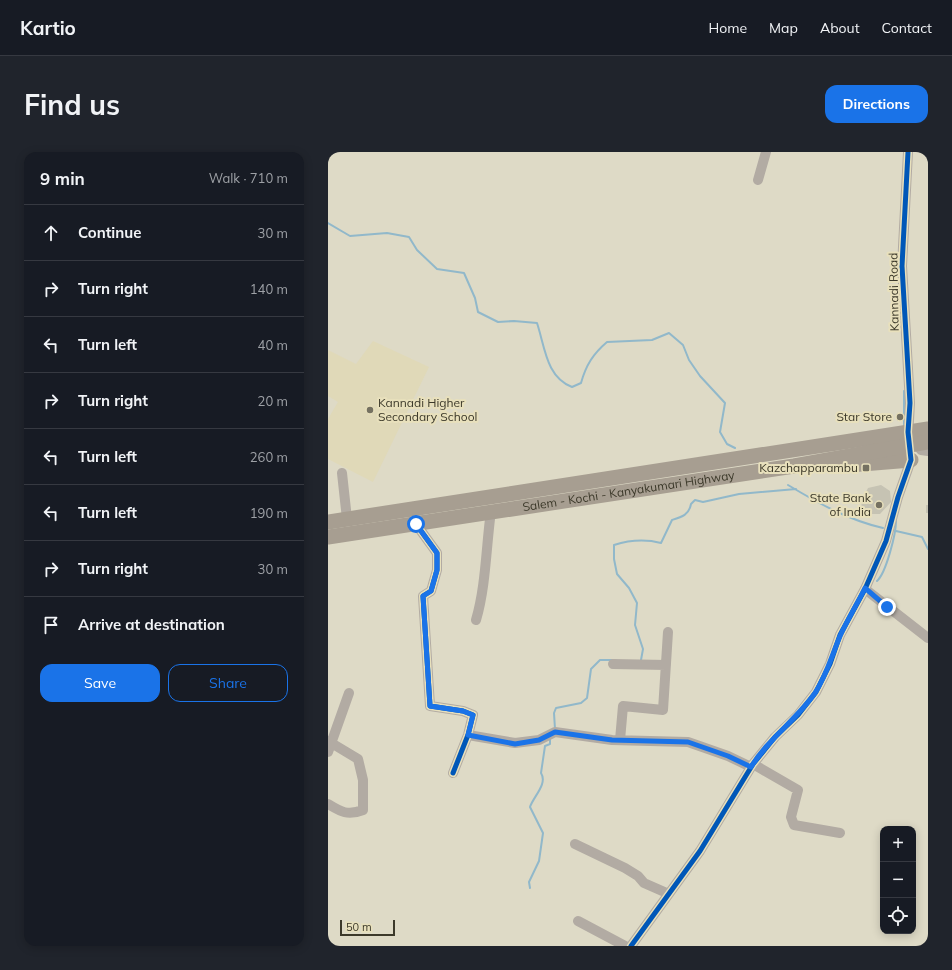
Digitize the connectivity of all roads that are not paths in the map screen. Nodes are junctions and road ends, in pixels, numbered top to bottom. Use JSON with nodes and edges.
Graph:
{"nodes":[{"id":1,"x":766,"y":152,"type":"edge"},
{"id":2,"x":908,"y":152,"type":"edge"},
{"id":3,"x":758,"y":180,"type":"dead end"},
{"id":4,"x":928,"y":421,"type":"edge"},
{"id":5,"x":919,"y":439,"type":"edge"},
{"id":6,"x":910,"y":460,"type":"junction"},
{"id":7,"x":807,"y":464,"type":"junction"},
{"id":8,"x":342,"y":473,"type":"dead end"},
{"id":9,"x":491,"y":511,"type":"junction"},
{"id":10,"x":347,"y":519,"type":"junction"},
{"id":11,"x":328,"y":522,"type":"edge"},
{"id":12,"x":416,"y":524,"type":"junction"},
{"id":13,"x":328,"y":537,"type":"edge"},
{"id":14,"x":865,"y":588,"type":"junction"},
{"id":15,"x":476,"y":620,"type":"dead end"},
{"id":16,"x":668,"y":632,"type":"dead end"},
{"id":17,"x":928,"y":638,"type":"edge"},
{"id":18,"x":613,"y":664,"type":"dead end"},
{"id":19,"x":666,"y":665,"type":"junction"},
{"id":20,"x":350,"y":694,"type":"dead end"},
{"id":21,"x":468,"y":735,"type":"junction"},
{"id":22,"x":620,"y":740,"type":"junction"},
{"id":23,"x":329,"y":745,"type":"edge"},
{"id":24,"x":752,"y":765,"type":"junction"},
{"id":25,"x":453,"y":773,"type":"dead end"},
{"id":26,"x":328,"y":804,"type":"edge"},
{"id":27,"x":840,"y":833,"type":"dead end"},
{"id":28,"x":575,"y":844,"type":"dead end"},
{"id":29,"x":669,"y":894,"type":"junction"},
{"id":30,"x":578,"y":920,"type":"dead end"},
{"id":31,"x":625,"y":946,"type":"edge"},
{"id":32,"x":632,"y":946,"type":"edge"}],
"edges":[{"from":1,"to":3,"type":"street"},
{"from":2,"to":5,"type":"street","name":"Kannadi Road"},
{"from":4,"to":5,"type":"street"},
{"from":5,"to":6,"type":"street","name":"Kannadi Road"},
{"from":5,"to":7,"type":"highway","name":"Salem - Kochi - Kanyakumari Highway"},
{"from":5,"to":10,"type":"highway","name":"Salem - Kochi - Kanyakumari Highway"},
{"from":6,"to":7,"type":"highway"},
{"from":6,"to":14,"type":"street"},
{"from":7,"to":9,"type":"highway","name":"Salem - Kochi - Kanyakumari Highway"},
{"from":8,"to":10,"type":"street"},
{"from":9,"to":12,"type":"highway","name":"Salem - Kochi - Kanyakumari Highway"},
{"from":9,"to":15,"type":"street"},
{"from":10,"to":11,"type":"highway","name":"Salem - Kochi - Kanyakumari Highway"},
{"from":12,"to":13,"type":"highway","name":"Salem - Kochi - Kanyakumari Highway"},
{"from":12,"to":21,"type":"street"},
{"from":14,"to":17,"type":"street"},
{"from":14,"to":24,"type":"street"},
{"from":16,"to":19,"type":"street"},
{"from":18,"to":19,"type":"street"},
{"from":19,"to":22,"type":"street"},
{"from":20,"to":23,"type":"street"},
{"from":21,"to":22,"type":"street"},
{"from":21,"to":25,"type":"street"},
{"from":22,"to":24,"type":"street"},
{"from":23,"to":26,"type":"street"},
{"from":24,"to":27,"type":"street"},
{"from":24,"to":29,"type":"street"},
{"from":28,"to":29,"type":"street"},
{"from":29,"to":32,"type":"street"},
{"from":30,"to":31,"type":"street"}]}
